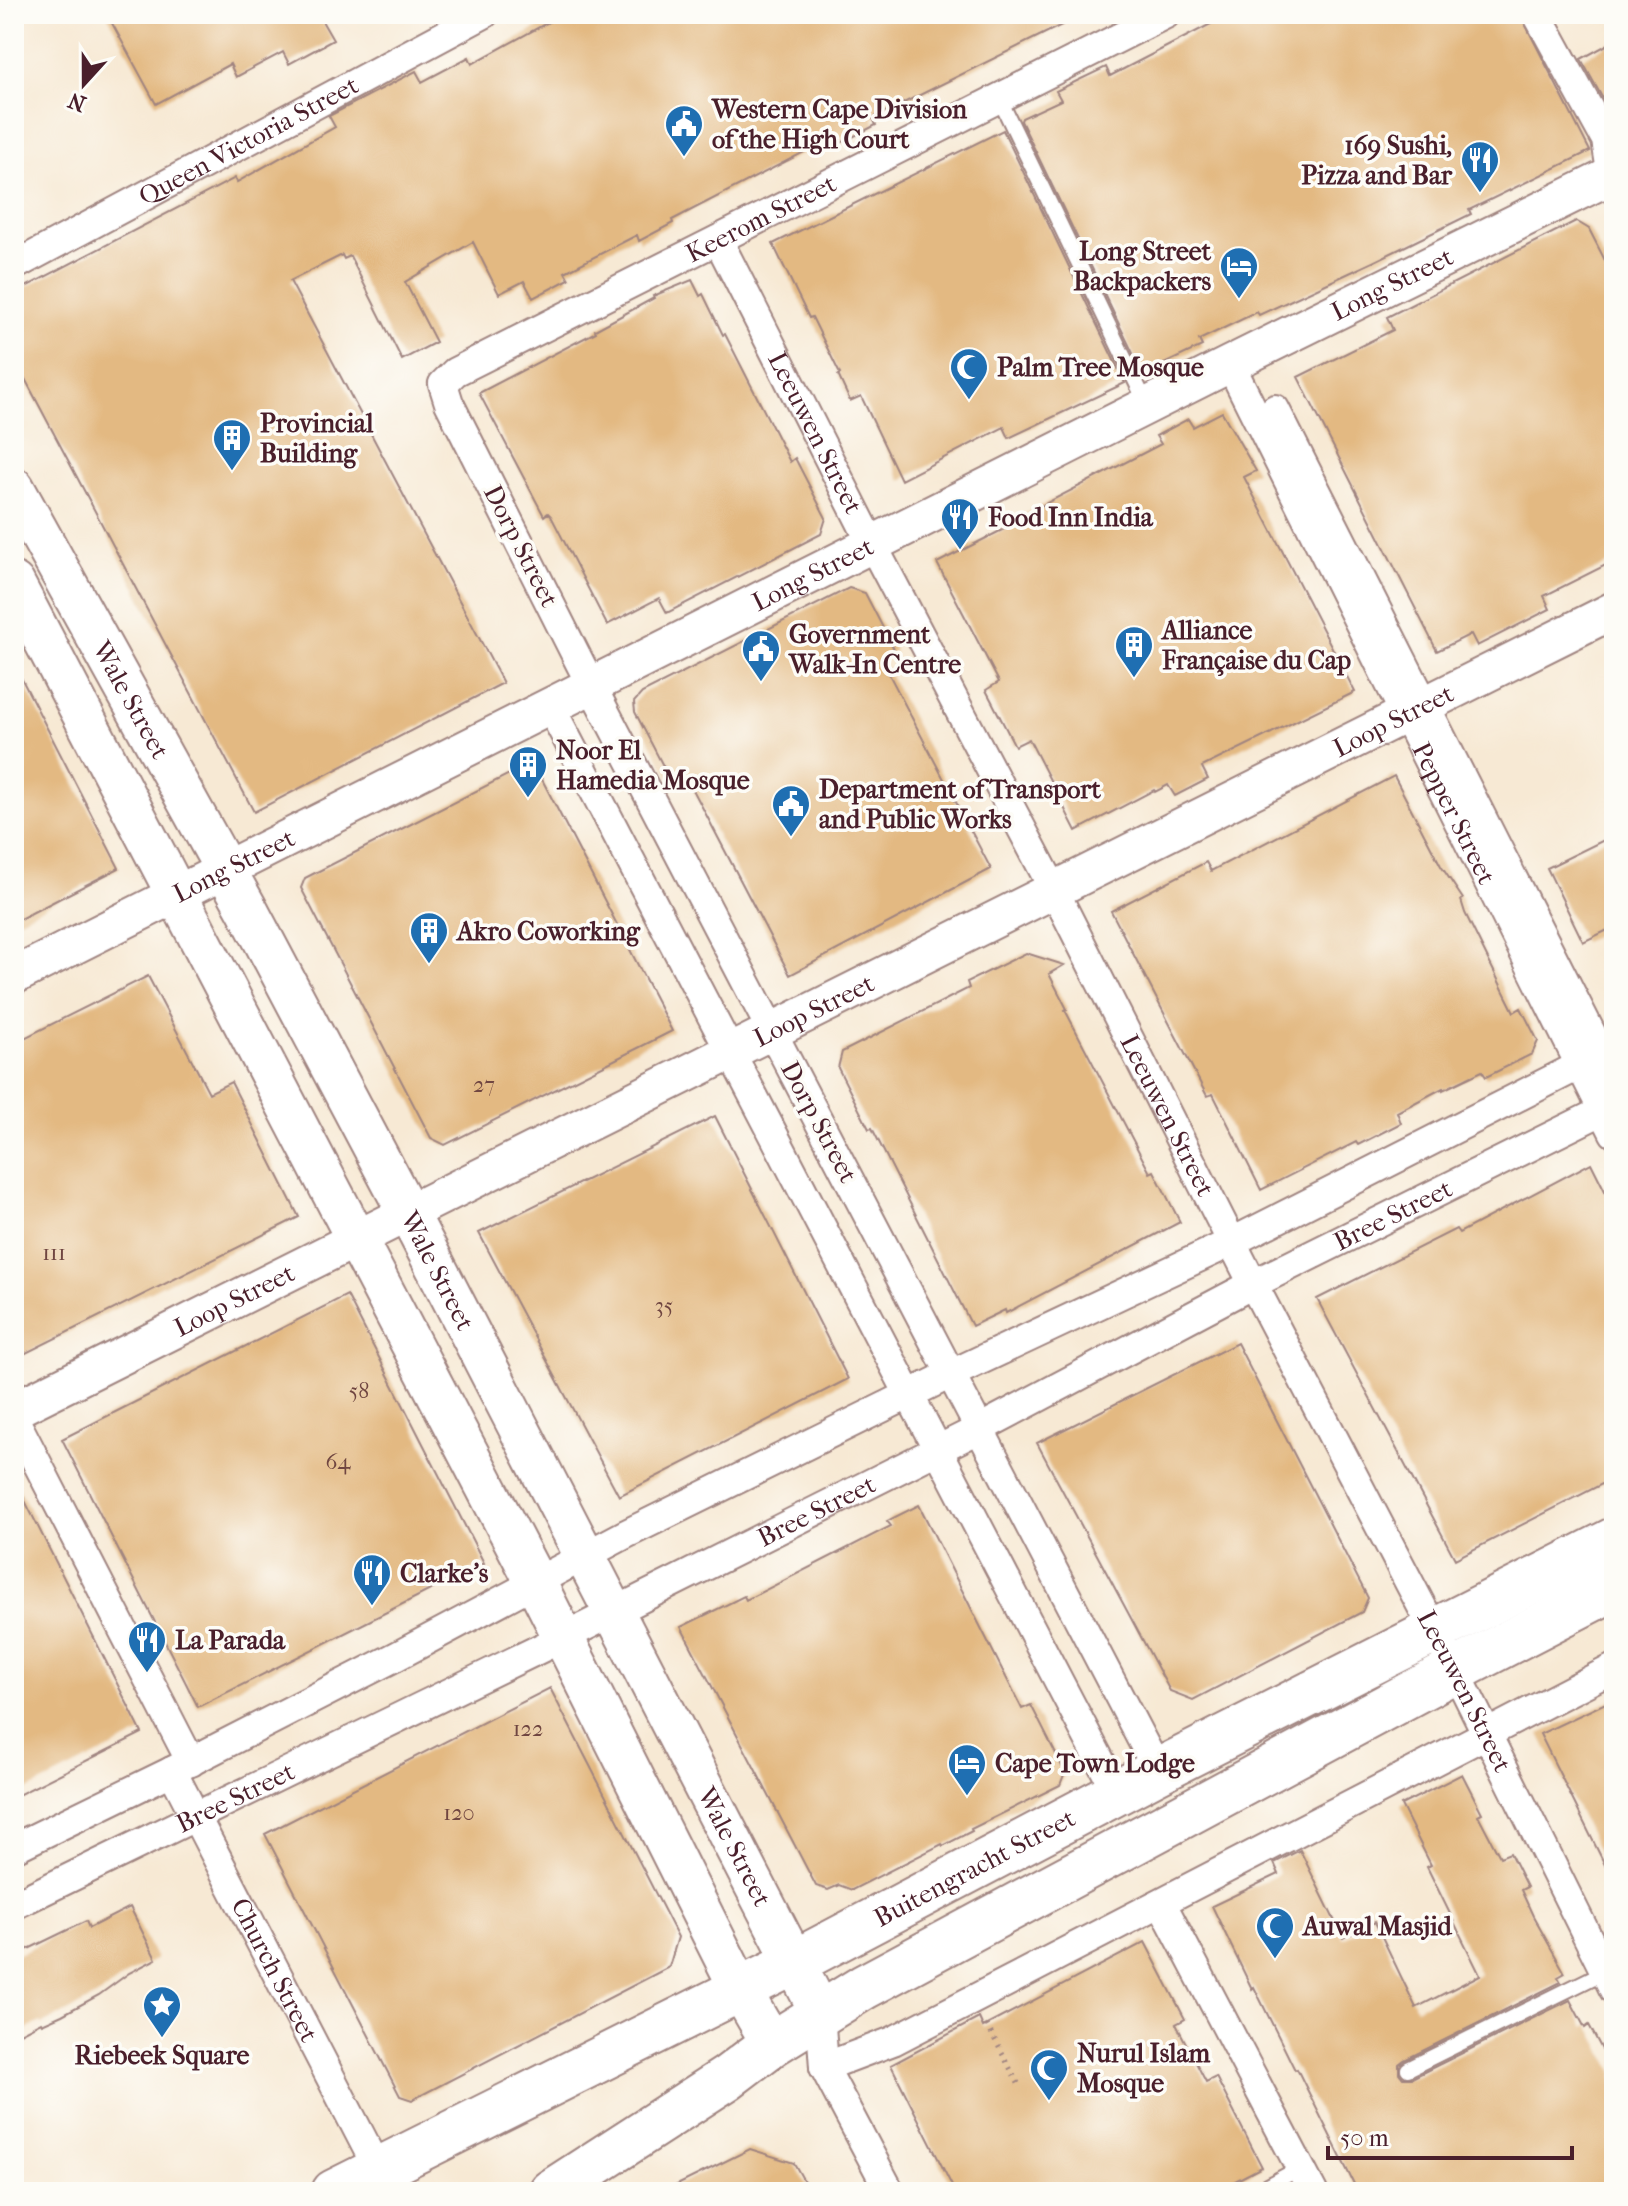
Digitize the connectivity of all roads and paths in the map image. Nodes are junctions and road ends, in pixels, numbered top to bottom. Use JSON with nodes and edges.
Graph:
{"nodes":[{"id":1,"x":484,"y":14,"type":"edge"},
{"id":2,"x":1166,"y":14,"type":"edge"},
{"id":3,"x":1537,"y":14,"type":"edge"},
{"id":4,"x":999,"y":98,"type":"junction"},
{"id":5,"x":1613,"y":180,"type":"edge"},
{"id":6,"x":718,"y":240,"type":"junction"},
{"id":7,"x":14,"y":266,"type":"edge"},
{"id":8,"x":1239,"y":359,"type":"junction"},
{"id":9,"x":443,"y":384,"type":"joint"},
{"id":10,"x":1147,"y":405,"type":"junction"},
{"id":11,"x":19,"y":507,"type":"edge"},
{"id":12,"x":872,"y":544,"type":"junction"},
{"id":13,"x":14,"y":583,"type":"edge"},
{"id":14,"x":1614,"y":610,"type":"edge"},
{"id":15,"x":591,"y":685,"type":"junction"},
{"id":16,"x":550,"y":706,"type":"junction"},
{"id":17,"x":1414,"y":710,"type":"junction"},
{"id":18,"x":226,"y":869,"type":"junction"},
{"id":19,"x":1054,"y":890,"type":"junction"},
{"id":20,"x":176,"y":896,"type":"junction"},
{"id":21,"x":14,"y":976,"type":"edge"},
{"id":22,"x":772,"y":1031,"type":"junction"},
{"id":23,"x":730,"y":1051,"type":"junction"},
{"id":24,"x":1602,"y":1062,"type":"edge"},
{"id":25,"x":1610,"y":1117,"type":"edge"},
{"id":26,"x":408,"y":1213,"type":"junction"},
{"id":27,"x":356,"y":1239,"type":"junction"},
{"id":28,"x":1232,"y":1242,"type":"junction"},
{"id":29,"x":1253,"y":1284,"type":"junction"},
{"id":30,"x":951,"y":1374,"type":"junction"},
{"id":31,"x":910,"y":1394,"type":"junction"},
{"id":32,"x":14,"y":1410,"type":"edge"},
{"id":33,"x":14,"y":1418,"type":"edge"},
{"id":34,"x":979,"y":1429,"type":"junction"},
{"id":35,"x":938,"y":1449,"type":"junction"},
{"id":36,"x":1614,"y":1540,"type":"edge"},
{"id":37,"x":585,"y":1556,"type":"junction"},
{"id":38,"x":536,"y":1583,"type":"junction"},
{"id":39,"x":1614,"y":1588,"type":"edge"},
{"id":40,"x":613,"y":1611,"type":"junction"},
{"id":41,"x":1434,"y":1632,"type":"junction"},
{"id":42,"x":564,"y":1637,"type":"junction"},
{"id":43,"x":1614,"y":1668,"type":"edge"},
{"id":44,"x":1455,"y":1670,"type":"junction"},
{"id":45,"x":1487,"y":1734,"type":"junction"},
{"id":46,"x":182,"y":1766,"type":"junction"},
{"id":47,"x":1158,"y":1771,"type":"junction"},
{"id":48,"x":1117,"y":1793,"type":"junction"},
{"id":49,"x":196,"y":1817,"type":"junction"},
{"id":50,"x":14,"y":1848,"type":"edge"},
{"id":51,"x":1162,"y":1904,"type":"junction"},
{"id":52,"x":14,"y":1905,"type":"edge"},
{"id":53,"x":795,"y":1962,"type":"junction"},
{"id":54,"x":1606,"y":1964,"type":"edge"},
{"id":55,"x":740,"y":1989,"type":"junction"},
{"id":56,"x":974,"y":1999,"type":"junction"},
{"id":57,"x":820,"y":2012,"type":"junction"},
{"id":58,"x":772,"y":2044,"type":"junction"},
{"id":59,"x":824,"y":2067,"type":"junction"},
{"id":60,"x":1408,"y":2069,"type":"dead end"},
{"id":61,"x":1019,"y":2085,"type":"dead end"},
{"id":62,"x":378,"y":2169,"type":"junction"},
{"id":63,"x":1307,"y":2180,"type":"edge"},
{"id":64,"x":595,"y":2181,"type":"edge"},
{"id":65,"x":334,"y":2192,"type":"edge"},
{"id":66,"x":551,"y":2192,"type":"edge"},
{"id":67,"x":890,"y":2192,"type":"edge"},
{"id":68,"x":1256,"y":2192,"type":"edge"}],
"edges":[{"from":1,"to":7,"type":"street","name":"Queen Victoria Street"},
{"from":2,"to":4,"type":"street","name":"Keerom Street"},
{"from":3,"to":5,"type":"street"},
{"from":4,"to":6,"type":"street","name":"Keerom Street"},
{"from":4,"to":10,"type":"lane"},
{"from":5,"to":8,"type":"street","name":"Long Street"},
{"from":6,"to":9,"type":"street","name":"Keerom Street"},
{"from":6,"to":12,"type":"street","name":"Leeuwen Street"},
{"from":8,"to":10,"type":"street","name":"Long Street"},
{"from":8,"to":17,"type":"street","name":"Pepper Street"},
{"from":9,"to":15,"type":"street","name":"Dorp Street"},
{"from":10,"to":12,"type":"street","name":"Long Street"},
{"from":11,"to":18,"type":"main road","name":"Wale Street"},
{"from":12,"to":15,"type":"street","name":"Long Street"},
{"from":12,"to":19,"type":"street","name":"Leeuwen Street"},
{"from":13,"to":20,"type":"main road","name":"Wale Street"},
{"from":14,"to":17,"type":"street","name":"Loop Street"},
{"from":15,"to":16,"type":"street","name":"Long Street"},
{"from":15,"to":22,"type":"street","name":"Dorp Street"},
{"from":16,"to":18,"type":"street","name":"Long Street"},
{"from":16,"to":23,"type":"street","name":"Dorp Street"},
{"from":17,"to":19,"type":"street","name":"Loop Street"},
{"from":17,"to":24,"type":"street","name":"Pepper Street"},
{"from":18,"to":20,"type":"street","name":"Long Street"},
{"from":18,"to":26,"type":"main road","name":"Wale Street"},
{"from":19,"to":22,"type":"street","name":"Loop Street"},
{"from":19,"to":28,"type":"street","name":"Leeuwen Street"},
{"from":20,"to":21,"type":"street","name":"Long Street"},
{"from":20,"to":27,"type":"main road","name":"Wale Street"},
{"from":22,"to":23,"type":"street","name":"Loop Street"},
{"from":22,"to":30,"type":"street","name":"Dorp Street"},
{"from":23,"to":26,"type":"street","name":"Loop Street"},
{"from":23,"to":31,"type":"street","name":"Dorp Street"},
{"from":24,"to":25,"type":"street","name":"Pepper Street"},
{"from":24,"to":28,"type":"street","name":"Bree Street"},
{"from":25,"to":29,"type":"street","name":"Bree Street"},
{"from":26,"to":27,"type":"street","name":"Loop Street"},
{"from":26,"to":37,"type":"main road","name":"Wale Street"},
{"from":27,"to":32,"type":"street","name":"Loop Street"},
{"from":27,"to":38,"type":"main road","name":"Wale Street"},
{"from":28,"to":29,"type":"street","name":"Leeuwen Street"},
{"from":28,"to":30,"type":"street","name":"Bree Street"},
{"from":29,"to":34,"type":"street","name":"Bree Street"},
{"from":29,"to":41,"type":"street","name":"Leeuwen Street"},
{"from":30,"to":31,"type":"street","name":"Bree Street"},
{"from":30,"to":34,"type":"street","name":"Dorp Street"},
{"from":31,"to":35,"type":"street","name":"Dorp Street"},
{"from":31,"to":37,"type":"street","name":"Bree Street"},
{"from":33,"to":46,"type":"street","name":"Church Street"},
{"from":34,"to":35,"type":"street","name":"Bree Street"},
{"from":34,"to":47,"type":"street","name":"Dorp Street"},
{"from":35,"to":40,"type":"street","name":"Bree Street"},
{"from":35,"to":48,"type":"street","name":"Dorp Street"},
{"from":36,"to":41,"type":"main road","name":"Buitengracht Street"},
{"from":37,"to":38,"type":"street","name":"Bree Street"},
{"from":37,"to":40,"type":"main road","name":"Wale Street"},
{"from":38,"to":42,"type":"main road","name":"Wale Street"},
{"from":38,"to":46,"type":"street","name":"Bree Street"},
{"from":39,"to":44,"type":"main road","name":"Buitengracht Street"},
{"from":40,"to":42,"type":"street","name":"Bree Street"},
{"from":40,"to":53,"type":"main road","name":"Wale Street"},
{"from":41,"to":44,"type":"street","name":"Leeuwen Street"},
{"from":41,"to":47,"type":"main road","name":"Buitengracht Street"},
{"from":42,"to":49,"type":"street","name":"Bree Street"},
{"from":42,"to":55,"type":"main road","name":"Wale Street"},
{"from":43,"to":45,"type":"street"},
{"from":44,"to":45,"type":"street","name":"Leeuwen Street"},
{"from":44,"to":57,"type":"main road","name":"Buitengracht Street"},
{"from":45,"to":51,"type":"street"},
{"from":45,"to":54,"type":"street","name":"Leeuwen Street"},
{"from":46,"to":49,"type":"street","name":"Church Street"},
{"from":46,"to":50,"type":"street","name":"Bree Street"},
{"from":47,"to":48,"type":"main road","name":"Buitengracht Street"},
{"from":48,"to":53,"type":"main road","name":"Buitengracht Street"},
{"from":49,"to":52,"type":"street","name":"Bree Street"},
{"from":49,"to":62,"type":"street","name":"Church Street"},
{"from":51,"to":56,"type":"street"},
{"from":51,"to":63,"type":"street"},
{"from":53,"to":55,"type":"main road","name":"Buitengracht Street"},
{"from":53,"to":57,"type":"main road","name":"Wale Street"},
{"from":54,"to":60,"type":"lane"},
{"from":55,"to":58,"type":"main road","name":"Wale Street"},
{"from":55,"to":62,"type":"main road","name":"Buitengracht Street"},
{"from":56,"to":59,"type":"street"},
{"from":56,"to":61,"type":"path"},
{"from":57,"to":58,"type":"main road","name":"Buitengracht Street"},
{"from":57,"to":59,"type":"street","name":"Wale Street"},
{"from":58,"to":59,"type":"street"},
{"from":58,"to":64,"type":"main road","name":"Buitengracht Street"},
{"from":59,"to":67,"type":"street","name":"Wale Street"},
{"from":62,"to":65,"type":"main road","name":"Buitengracht Street"},
{"from":63,"to":68,"type":"lane"},
{"from":64,"to":66,"type":"main road","name":"Buitengracht Street"}]}
